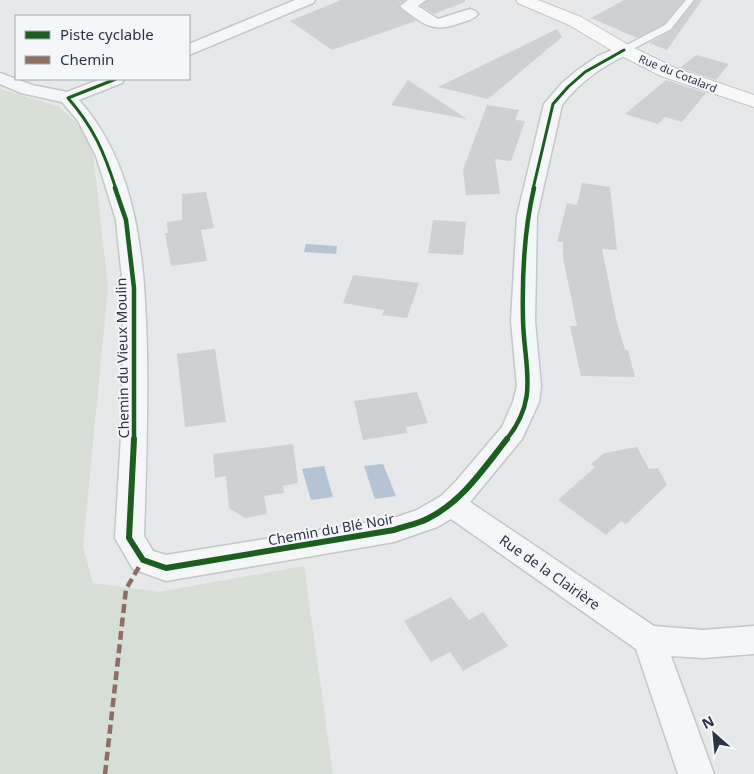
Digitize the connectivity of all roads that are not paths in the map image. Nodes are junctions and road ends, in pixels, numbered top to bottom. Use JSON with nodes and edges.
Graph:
{"nodes":[{"id":1,"x":308,"y":0,"type":"edge"},
{"id":2,"x":418,"y":0,"type":"edge"},
{"id":3,"x":524,"y":0,"type":"edge"},
{"id":4,"x":690,"y":0,"type":"edge"},
{"id":5,"x":470,"y":14,"type":"dead end"},
{"id":6,"x":190,"y":50,"type":"edge"},
{"id":7,"x":624,"y":50,"type":"junction"},
{"id":8,"x":0,"y":78,"type":"edge"},
{"id":9,"x":113,"y":80,"type":"edge"},
{"id":10,"x":68,"y":98,"type":"junction"},
{"id":11,"x":754,"y":101,"type":"edge"},
{"id":12,"x":451,"y":504,"type":"junction"},
{"id":13,"x":143,"y":560,"type":"joint"},
{"id":14,"x":649,"y":640,"type":"junction"},
{"id":15,"x":754,"y":640,"type":"edge"},
{"id":16,"x":696,"y":774,"type":"edge"}],
"edges":[{"from":1,"to":6,"type":"street"},
{"from":2,"to":5,"type":"street"},
{"from":3,"to":7,"type":"street","name":"Rue du Cotalard"},
{"from":4,"to":7,"type":"lane"},
{"from":7,"to":11,"type":"street","name":"Rue du Cotalard"},
{"from":7,"to":12,"type":"street","name":"Chemin du Blé Noir"},
{"from":8,"to":10,"type":"street"},
{"from":9,"to":10,"type":"street"},
{"from":10,"to":13,"type":"street","name":"Chemin du Vieux Moulin"},
{"from":12,"to":13,"type":"street","name":"Chemin du Blé Noir"},
{"from":12,"to":14,"type":"street","name":"Rue de la Clairière"},
{"from":14,"to":15,"type":"street"},
{"from":14,"to":16,"type":"street"}]}
